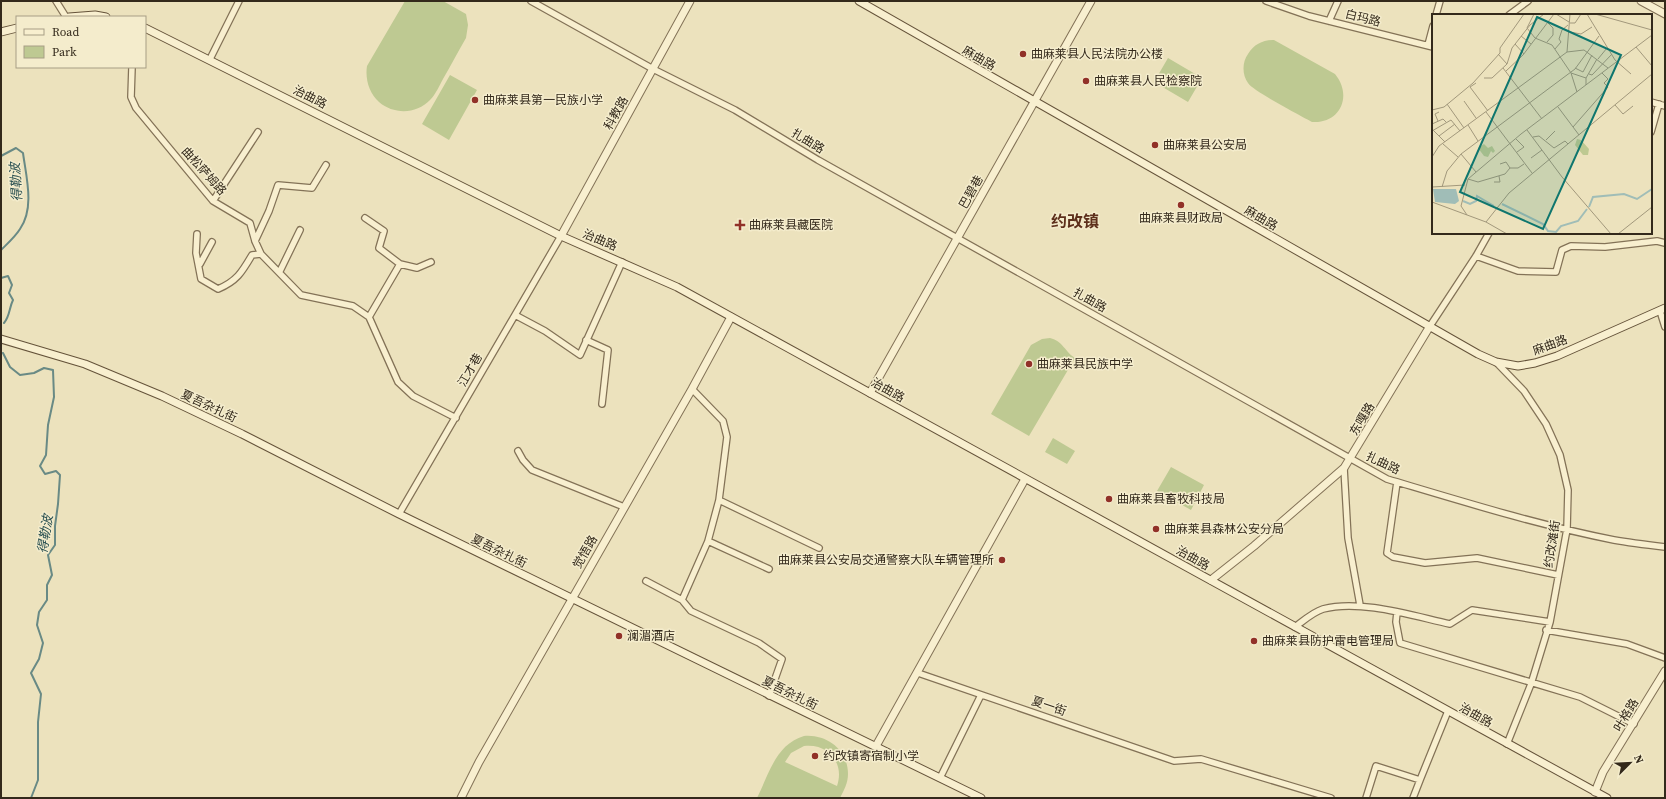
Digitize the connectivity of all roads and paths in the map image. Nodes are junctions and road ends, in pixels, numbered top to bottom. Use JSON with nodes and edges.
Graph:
{"nodes":[{"id":1,"x":56,"y":1,"type":"edge"},
{"id":2,"x":239,"y":1,"type":"edge"},
{"id":3,"x":531,"y":1,"type":"edge"},
{"id":4,"x":690,"y":1,"type":"edge"},
{"id":5,"x":859,"y":1,"type":"edge"},
{"id":6,"x":1091,"y":1,"type":"edge"},
{"id":7,"x":1266,"y":1,"type":"edge"},
{"id":8,"x":1338,"y":1,"type":"edge"},
{"id":9,"x":1440,"y":1,"type":"edge"},
{"id":10,"x":1528,"y":1,"type":"edge"},
{"id":11,"x":1641,"y":1,"type":"edge"},
{"id":12,"x":1436,"y":14,"type":"edge"},
{"id":13,"x":1511,"y":14,"type":"edge"},
{"id":14,"x":1665,"y":14,"type":"edge"},
{"id":15,"x":65,"y":16,"type":"edge"},
{"id":16,"x":82,"y":16,"type":"edge"},
{"id":17,"x":100,"y":16,"type":"edge"},
{"id":18,"x":1329,"y":21,"type":"junction"},
{"id":19,"x":16,"y":28,"type":"edge"},
{"id":20,"x":146,"y":28,"type":"edge"},
{"id":21,"x":1,"y":32,"type":"edge"},
{"id":22,"x":1432,"y":33,"type":"edge"},
{"id":23,"x":1430,"y":46,"type":"edge"},
{"id":24,"x":210,"y":59,"type":"junction"},
{"id":25,"x":132,"y":68,"type":"edge"},
{"id":26,"x":653,"y":69,"type":"junction"},
{"id":27,"x":1034,"y":102,"type":"junction"},
{"id":28,"x":1652,"y":102,"type":"edge"},
{"id":29,"x":1662,"y":105,"type":"edge"},
{"id":30,"x":1652,"y":130,"type":"edge"},
{"id":31,"x":258,"y":132,"type":"dead end"},
{"id":32,"x":326,"y":166,"type":"dead end"},
{"id":33,"x":214,"y":201,"type":"junction"},
{"id":34,"x":365,"y":218,"type":"dead end"},
{"id":35,"x":300,"y":230,"type":"dead end"},
{"id":36,"x":197,"y":234,"type":"dead end"},
{"id":37,"x":1487,"y":234,"type":"edge"},
{"id":38,"x":561,"y":236,"type":"junction"},
{"id":39,"x":958,"y":239,"type":"junction"},
{"id":40,"x":212,"y":242,"type":"dead end"},
{"id":41,"x":255,"y":242,"type":"junction"},
{"id":42,"x":1665,"y":243,"type":"edge"},
{"id":43,"x":261,"y":254,"type":"junction"},
{"id":44,"x":1476,"y":256,"type":"junction"},
{"id":45,"x":431,"y":262,"type":"dead end"},
{"id":46,"x":622,"y":262,"type":"junction"},
{"id":47,"x":200,"y":264,"type":"dead end"},
{"id":48,"x":400,"y":264,"type":"junction"},
{"id":49,"x":280,"y":271,"type":"dead end"},
{"id":50,"x":1663,"y":309,"type":"edge"},
{"id":51,"x":515,"y":315,"type":"junction"},
{"id":52,"x":369,"y":317,"type":"junction"},
{"id":53,"x":731,"y":317,"type":"junction"},
{"id":54,"x":1430,"y":326,"type":"junction"},
{"id":55,"x":1665,"y":327,"type":"edge"},
{"id":56,"x":1,"y":339,"type":"edge"},
{"id":57,"x":586,"y":340,"type":"junction"},
{"id":58,"x":1496,"y":362,"type":"junction"},
{"id":59,"x":692,"y":388,"type":"junction"},
{"id":60,"x":870,"y":393,"type":"junction"},
{"id":61,"x":602,"y":404,"type":"dead end"},
{"id":62,"x":456,"y":418,"type":"junction"},
{"id":63,"x":518,"y":451,"type":"dead end"},
{"id":64,"x":1351,"y":459,"type":"junction"},
{"id":65,"x":1344,"y":468,"type":"junction"},
{"id":66,"x":1025,"y":479,"type":"junction"},
{"id":67,"x":1397,"y":482,"type":"junction"},
{"id":68,"x":719,"y":500,"type":"junction"},
{"id":69,"x":624,"y":507,"type":"junction"},
{"id":70,"x":399,"y":514,"type":"junction"},
{"id":71,"x":1567,"y":529,"type":"junction"},
{"id":72,"x":708,"y":541,"type":"junction"},
{"id":73,"x":1665,"y":547,"type":"edge"},
{"id":74,"x":819,"y":548,"type":"dead end"},
{"id":75,"x":769,"y":568,"type":"dead end"},
{"id":76,"x":1558,"y":575,"type":"junction"},
{"id":77,"x":1211,"y":580,"type":"junction"},
{"id":78,"x":646,"y":581,"type":"dead end"},
{"id":79,"x":571,"y":598,"type":"junction"},
{"id":80,"x":682,"y":600,"type":"junction"},
{"id":81,"x":1360,"y":605,"type":"junction"},
{"id":82,"x":1397,"y":612,"type":"junction"},
{"id":83,"x":1550,"y":622,"type":"junction"},
{"id":84,"x":1295,"y":627,"type":"junction"},
{"id":85,"x":1546,"y":630,"type":"junction"},
{"id":86,"x":1665,"y":658,"type":"edge"},
{"id":87,"x":1665,"y":671,"type":"edge"},
{"id":88,"x":918,"y":673,"type":"junction"},
{"id":89,"x":1531,"y":684,"type":"junction"},
{"id":90,"x":981,"y":695,"type":"junction"},
{"id":91,"x":769,"y":696,"type":"junction"},
{"id":92,"x":1448,"y":711,"type":"junction"},
{"id":93,"x":1634,"y":724,"type":"junction"},
{"id":94,"x":1508,"y":744,"type":"junction"},
{"id":95,"x":876,"y":746,"type":"junction"},
{"id":96,"x":940,"y":778,"type":"junction"},
{"id":97,"x":1420,"y":780,"type":"junction"},
{"id":98,"x":1594,"y":795,"type":"edge"},
{"id":99,"x":461,"y":798,"type":"edge"},
{"id":100,"x":981,"y":798,"type":"edge"},
{"id":101,"x":1332,"y":798,"type":"edge"},
{"id":102,"x":1366,"y":798,"type":"edge"},
{"id":103,"x":1413,"y":798,"type":"edge"},
{"id":104,"x":1607,"y":798,"type":"edge"}],
"edges":[{"from":1,"to":15,"type":"street"},
{"from":2,"to":24,"type":"street"},
{"from":3,"to":26,"type":"street","name":"扎曲路"},
{"from":4,"to":26,"type":"main road","name":"科教路"},
{"from":5,"to":27,"type":"main road","name":"麻曲路"},
{"from":6,"to":27,"type":"main road","name":"巴碧巷"},
{"from":7,"to":18,"type":"street","name":"白玛路"},
{"from":8,"to":18,"type":"street"},
{"from":9,"to":12,"type":"street"},
{"from":10,"to":13,"type":"street"},
{"from":11,"to":14,"type":"main road"},
{"from":16,"to":17,"type":"main road"},
{"from":18,"to":23,"type":"street","name":"白玛路"},
{"from":19,"to":21,"type":"main road"},
{"from":20,"to":24,"type":"main road","name":"治曲路"},
{"from":22,"to":23,"type":"street"},
{"from":24,"to":38,"type":"main road","name":"治曲路"},
{"from":25,"to":33,"type":"street","name":"曲松萨姆路"},
{"from":26,"to":38,"type":"main road","name":"科教路"},
{"from":26,"to":39,"type":"street","name":"扎曲路"},
{"from":27,"to":39,"type":"main road","name":"巴碧巷"},
{"from":27,"to":54,"type":"main road","name":"麻曲路"},
{"from":28,"to":29,"type":"street"},
{"from":29,"to":30,"type":"street"},
{"from":31,"to":33,"type":"street"},
{"from":32,"to":41,"type":"street"},
{"from":33,"to":41,"type":"street","name":"曲松萨姆路"},
{"from":34,"to":48,"type":"street"},
{"from":35,"to":49,"type":"street"},
{"from":36,"to":43,"type":"street"},
{"from":37,"to":44,"type":"street","name":"东嘎路"},
{"from":38,"to":46,"type":"main road","name":"治曲路"},
{"from":38,"to":51,"type":"street","name":"江才巷"},
{"from":39,"to":60,"type":"main road","name":"巴碧巷"},
{"from":39,"to":64,"type":"street","name":"扎曲路"},
{"from":40,"to":47,"type":"street"},
{"from":41,"to":43,"type":"street","name":"曲松萨姆路"},
{"from":42,"to":44,"type":"street"},
{"from":43,"to":52,"type":"street","name":"曲松萨姆路"},
{"from":44,"to":54,"type":"street","name":"东嘎路"},
{"from":45,"to":48,"type":"street"},
{"from":46,"to":53,"type":"main road","name":"治曲路"},
{"from":46,"to":57,"type":"street"},
{"from":48,"to":52,"type":"street"},
{"from":50,"to":55,"type":"street"},
{"from":50,"to":58,"type":"main road","name":"麻曲路"},
{"from":51,"to":57,"type":"street"},
{"from":51,"to":62,"type":"street","name":"江才巷"},
{"from":52,"to":62,"type":"street"},
{"from":53,"to":59,"type":"main road","name":"觉悟路"},
{"from":53,"to":60,"type":"main road","name":"治曲路"},
{"from":54,"to":58,"type":"main road","name":"麻曲路"},
{"from":54,"to":64,"type":"main road","name":"东嘎路"},
{"from":56,"to":70,"type":"main road","name":"夏吾杂扎街"},
{"from":57,"to":61,"type":"street"},
{"from":58,"to":71,"type":"street","name":"约改滩街"},
{"from":59,"to":68,"type":"street"},
{"from":59,"to":69,"type":"main road","name":"觉悟路"},
{"from":60,"to":66,"type":"main road","name":"治曲路"},
{"from":62,"to":70,"type":"street","name":"江才巷"},
{"from":63,"to":69,"type":"street"},
{"from":64,"to":65,"type":"main road","name":"东嘎路"},
{"from":64,"to":67,"type":"street","name":"扎曲路"},
{"from":65,"to":77,"type":"main road","name":"东嘎路"},
{"from":65,"to":81,"type":"street"},
{"from":66,"to":77,"type":"main road","name":"治曲路"},
{"from":66,"to":88,"type":"main road"},
{"from":67,"to":71,"type":"street","name":"扎曲路"},
{"from":67,"to":76,"type":"street"},
{"from":68,"to":72,"type":"street"},
{"from":68,"to":74,"type":"street"},
{"from":69,"to":79,"type":"main road","name":"觉悟路"},
{"from":70,"to":79,"type":"main road","name":"夏吾杂扎街"},
{"from":71,"to":73,"type":"street","name":"扎曲路"},
{"from":71,"to":76,"type":"street","name":"约改滩街"},
{"from":72,"to":75,"type":"street"},
{"from":72,"to":80,"type":"street"},
{"from":76,"to":83,"type":"street","name":"约改滩街"},
{"from":77,"to":84,"type":"main road","name":"治曲路"},
{"from":78,"to":80,"type":"street"},
{"from":79,"to":91,"type":"main road","name":"夏吾杂扎街"},
{"from":79,"to":99,"type":"main road","name":"觉悟路"},
{"from":80,"to":91,"type":"street"},
{"from":81,"to":82,"type":"street"},
{"from":81,"to":84,"type":"street"},
{"from":82,"to":83,"type":"street"},
{"from":82,"to":89,"type":"street"},
{"from":83,"to":85,"type":"street","name":"约改滩街"},
{"from":84,"to":92,"type":"main road","name":"治曲路"},
{"from":85,"to":86,"type":"street"},
{"from":85,"to":89,"type":"street","name":"约改滩街"},
{"from":87,"to":93,"type":"main road","name":"叶格路"},
{"from":88,"to":90,"type":"street","name":"夏一街"},
{"from":88,"to":95,"type":"main road"},
{"from":89,"to":93,"type":"street"},
{"from":89,"to":94,"type":"street","name":"约改滩街"},
{"from":90,"to":96,"type":"street"},
{"from":90,"to":101,"type":"street","name":"夏一街"},
{"from":91,"to":95,"type":"main road","name":"夏吾杂扎街"},
{"from":92,"to":94,"type":"main road","name":"治曲路"},
{"from":92,"to":97,"type":"street"},
{"from":93,"to":98,"type":"main road","name":"叶格路"},
{"from":94,"to":98,"type":"main road","name":"治曲路"},
{"from":95,"to":96,"type":"main road","name":"夏吾杂扎街"},
{"from":96,"to":100,"type":"main road","name":"夏吾杂扎街"},
{"from":97,"to":102,"type":"street"},
{"from":97,"to":103,"type":"street"},
{"from":98,"to":104,"type":"main road","name":"治曲路"}]}
